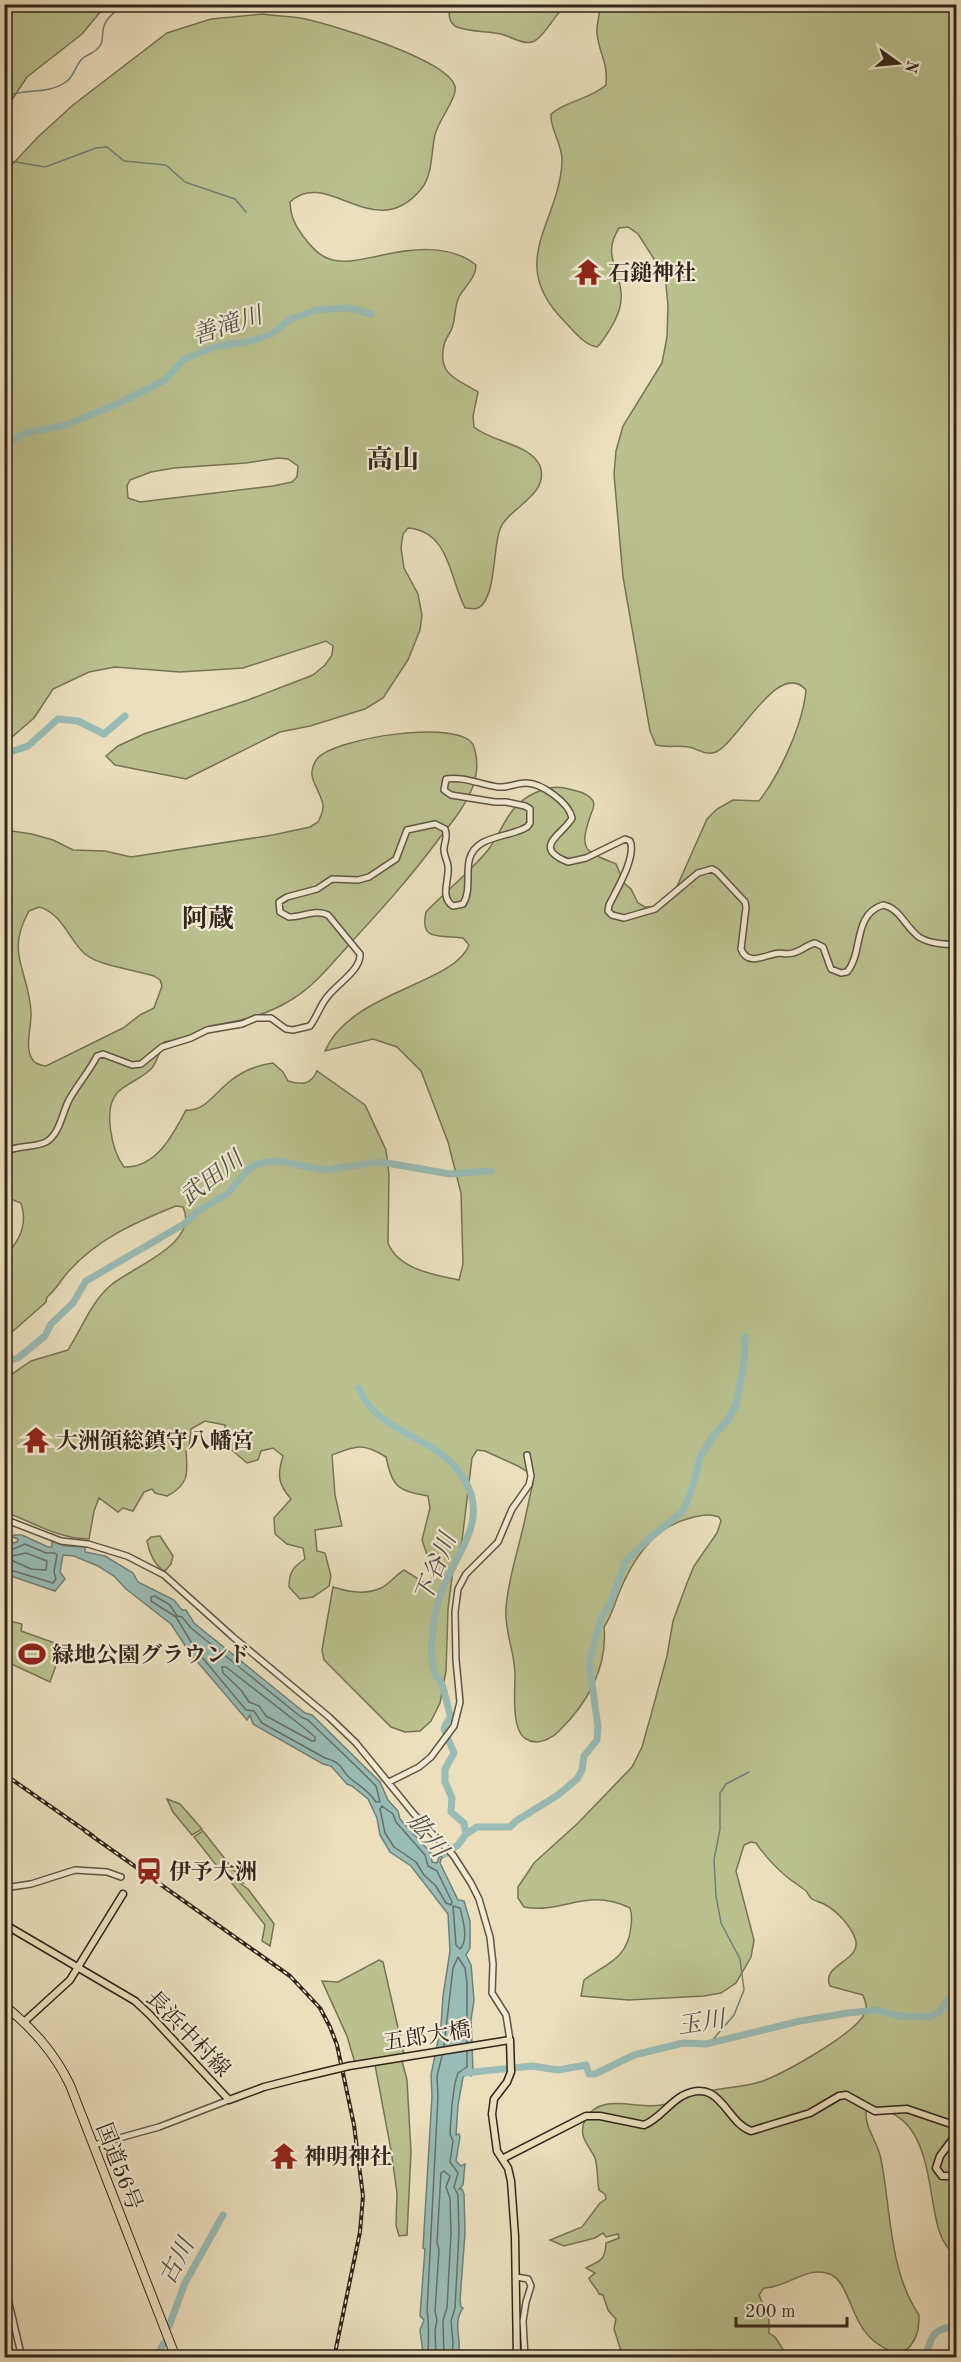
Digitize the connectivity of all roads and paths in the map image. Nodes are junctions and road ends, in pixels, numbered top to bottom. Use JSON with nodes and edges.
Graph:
{"nodes":[{"id":1,"x":957,"y":945,"type":"edge"},
{"id":2,"x":4,"y":1152,"type":"edge"},
{"id":3,"x":528,"y":1455,"type":"dead end"},
{"id":4,"x":4,"y":1519,"type":"edge"},
{"id":5,"x":389,"y":1782,"type":"junction"},
{"id":6,"x":121,"y":1877,"type":"dead end"},
{"id":7,"x":4,"y":1888,"type":"edge"},
{"id":8,"x":123,"y":1894,"type":"dead end"},
{"id":9,"x":4,"y":1924,"type":"edge"},
{"id":10,"x":78,"y":1968,"type":"junction"},
{"id":11,"x":4,"y":2005,"type":"edge"},
{"id":12,"x":24,"y":2022,"type":"junction"},
{"id":13,"x":510,"y":2040,"type":"junction"},
{"id":14,"x":359,"y":2064,"type":"joint"},
{"id":15,"x":229,"y":2100,"type":"junction"},
{"id":16,"x":94,"y":2145,"type":"junction"},
{"id":17,"x":502,"y":2159,"type":"junction"},
{"id":18,"x":957,"y":2176,"type":"edge"},
{"id":19,"x":516,"y":2277,"type":"junction"},
{"id":20,"x":4,"y":2282,"type":"edge"},
{"id":21,"x":22,"y":2358,"type":"edge"},
{"id":22,"x":176,"y":2358,"type":"edge"},
{"id":23,"x":517,"y":2358,"type":"edge"},
{"id":24,"x":525,"y":2358,"type":"edge"}],
"edges":[{"from":1,"to":2,"type":"street"},
{"from":3,"to":5,"type":"street"},
{"from":4,"to":5,"type":"street"},
{"from":5,"to":13,"type":"street"},
{"from":6,"to":7,"type":"street"},
{"from":8,"to":10,"type":"main road"},
{"from":9,"to":10,"type":"main road","name":"長浜中村線"},
{"from":10,"to":12,"type":"main road"},
{"from":10,"to":15,"type":"main road","name":"長浜中村線"},
{"from":11,"to":12,"type":"highway","name":"国道56号"},
{"from":12,"to":16,"type":"highway","name":"国道56号"},
{"from":13,"to":14,"type":"main road","name":"五郎大橋"},
{"from":13,"to":17,"type":"main road"},
{"from":14,"to":15,"type":"main road","name":"長浜中村線","bridge":true},
{"from":15,"to":16,"type":"street"},
{"from":16,"to":22,"type":"highway","name":"国道56号"},
{"from":17,"to":18,"type":"main road"},
{"from":17,"to":19,"type":"main road"},
{"from":19,"to":23,"type":"main road"},
{"from":19,"to":24,"type":"street"},
{"from":20,"to":21,"type":"street"}]}
